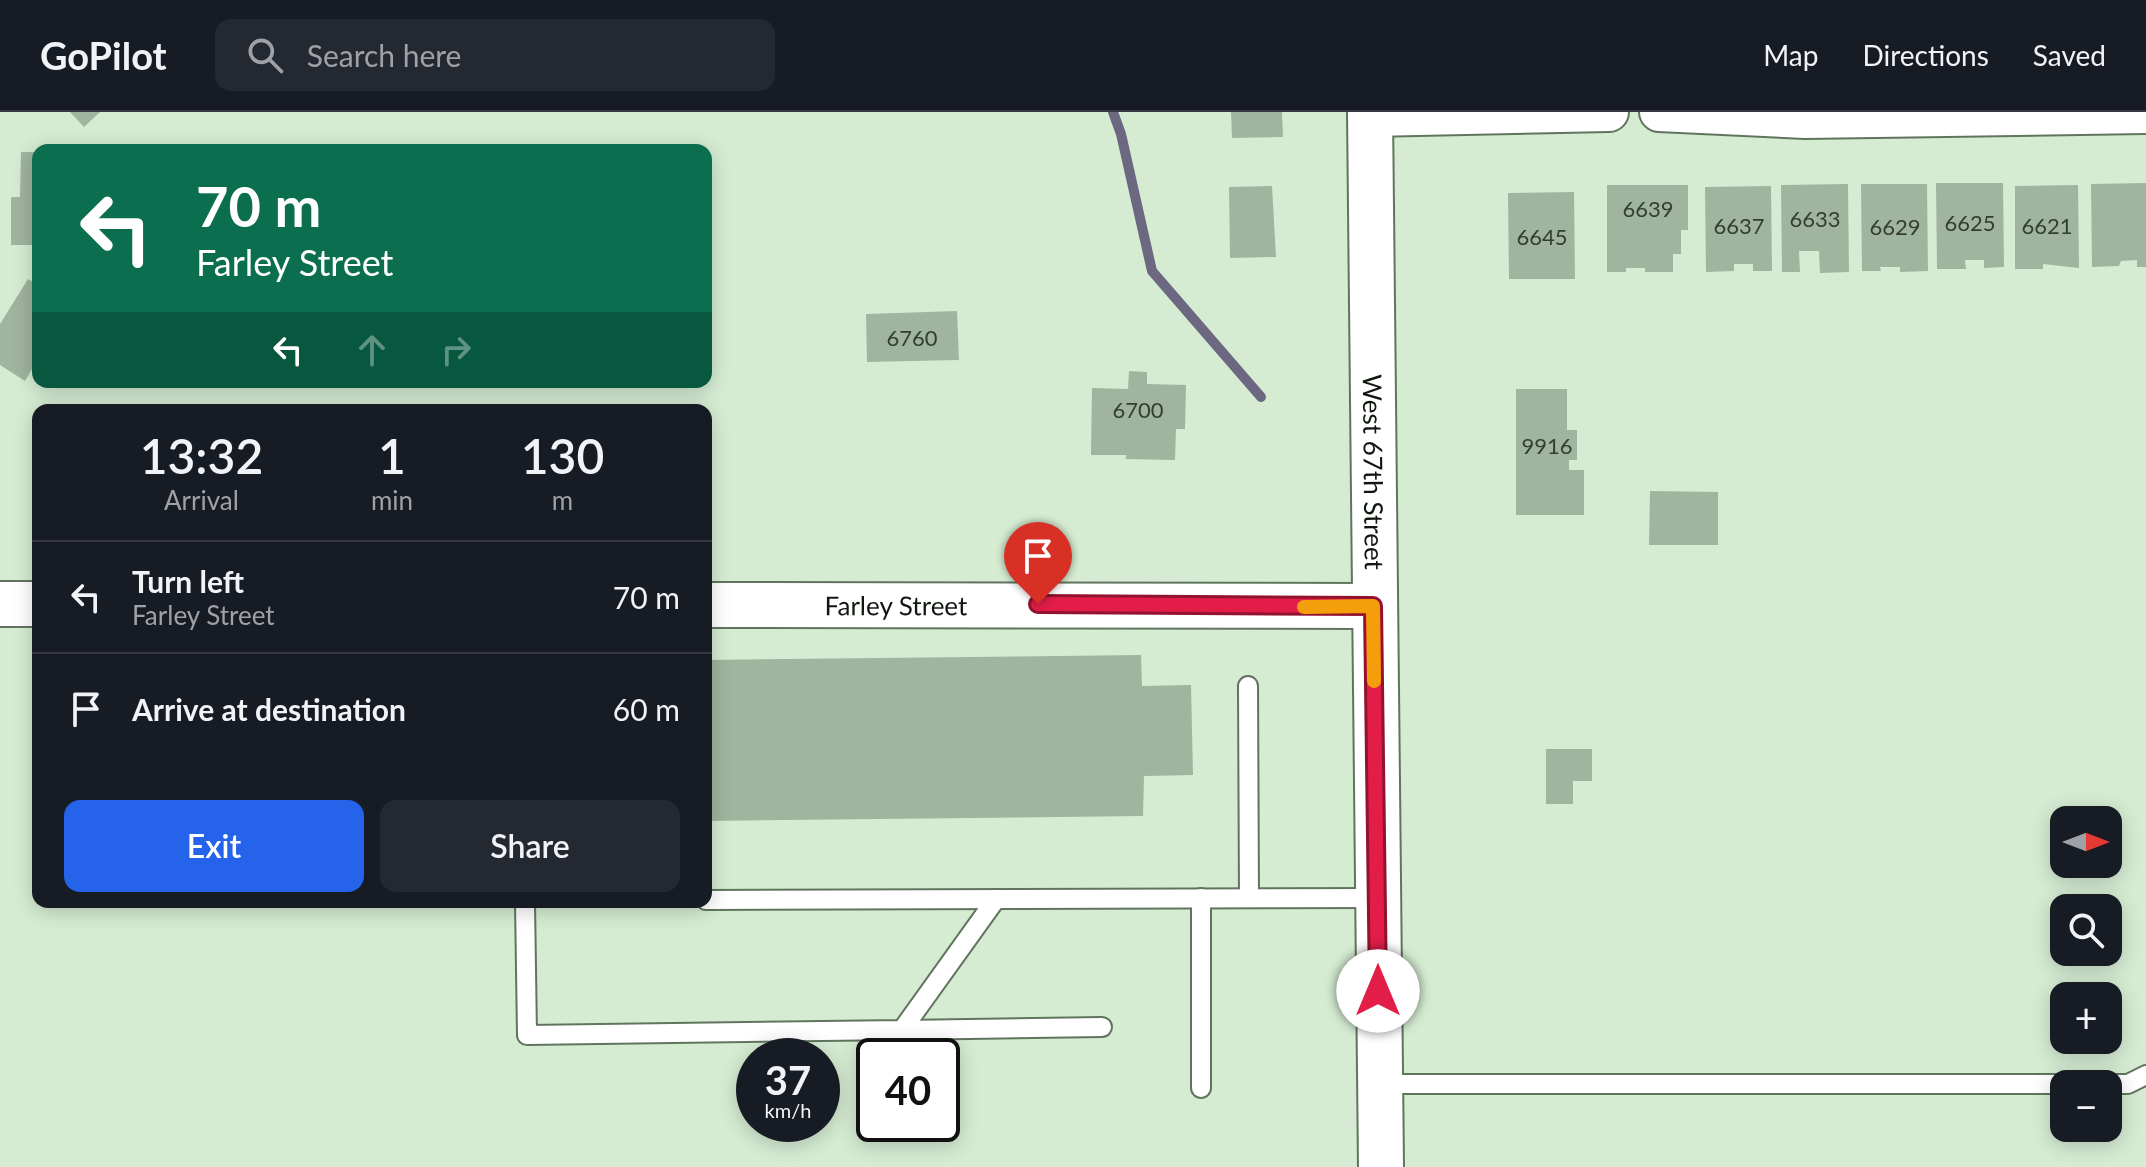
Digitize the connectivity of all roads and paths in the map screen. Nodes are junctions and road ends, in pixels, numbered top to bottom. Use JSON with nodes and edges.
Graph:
{"nodes":[{"id":1,"x":1609,"y":112,"type":"edge"},
{"id":2,"x":1659,"y":112,"type":"edge"},
{"id":3,"x":1370,"y":114,"type":"edge"},
{"id":4,"x":2146,"y":114,"type":"edge"},
{"id":5,"x":0,"y":604,"type":"edge"},
{"id":6,"x":32,"y":604,"type":"edge"},
{"id":7,"x":712,"y":605,"type":"edge"},
{"id":8,"x":1373,"y":606,"type":"junction"},
{"id":9,"x":1248,"y":686,"type":"dead end"},
{"id":10,"x":1201,"y":898,"type":"junction"},
{"id":11,"x":1249,"y":898,"type":"junction"},
{"id":12,"x":1378,"y":898,"type":"junction"},
{"id":13,"x":996,"y":899,"type":"junction"},
{"id":14,"x":712,"y":900,"type":"edge"},
{"id":15,"x":525,"y":908,"type":"edge"},
{"id":16,"x":1102,"y":1027,"type":"dead end"},
{"id":17,"x":902,"y":1030,"type":"junction"},
{"id":18,"x":2146,"y":1075,"type":"edge"},
{"id":19,"x":1379,"y":1084,"type":"junction"},
{"id":20,"x":2050,"y":1084,"type":"edge"},
{"id":21,"x":2122,"y":1084,"type":"edge"},
{"id":22,"x":1201,"y":1088,"type":"dead end"},
{"id":23,"x":1381,"y":1161,"type":"edge"}],
"edges":[{"from":1,"to":3,"type":"street"},
{"from":2,"to":4,"type":"street"},
{"from":3,"to":8,"type":"street","name":"West 67th Street"},
{"from":5,"to":6,"type":"street"},
{"from":7,"to":8,"type":"street","name":"Farley Street"},
{"from":8,"to":12,"type":"street","name":"West 67th Street"},
{"from":9,"to":11,"type":"lane"},
{"from":10,"to":11,"type":"lane"},
{"from":10,"to":13,"type":"lane"},
{"from":10,"to":22,"type":"lane"},
{"from":11,"to":12,"type":"lane"},
{"from":12,"to":19,"type":"street","name":"West 67th Street"},
{"from":13,"to":14,"type":"lane"},
{"from":13,"to":17,"type":"lane"},
{"from":15,"to":17,"type":"lane"},
{"from":16,"to":17,"type":"lane"},
{"from":18,"to":21,"type":"lane"},
{"from":19,"to":20,"type":"lane"},
{"from":19,"to":23,"type":"street","name":"West 67th Street"}]}
